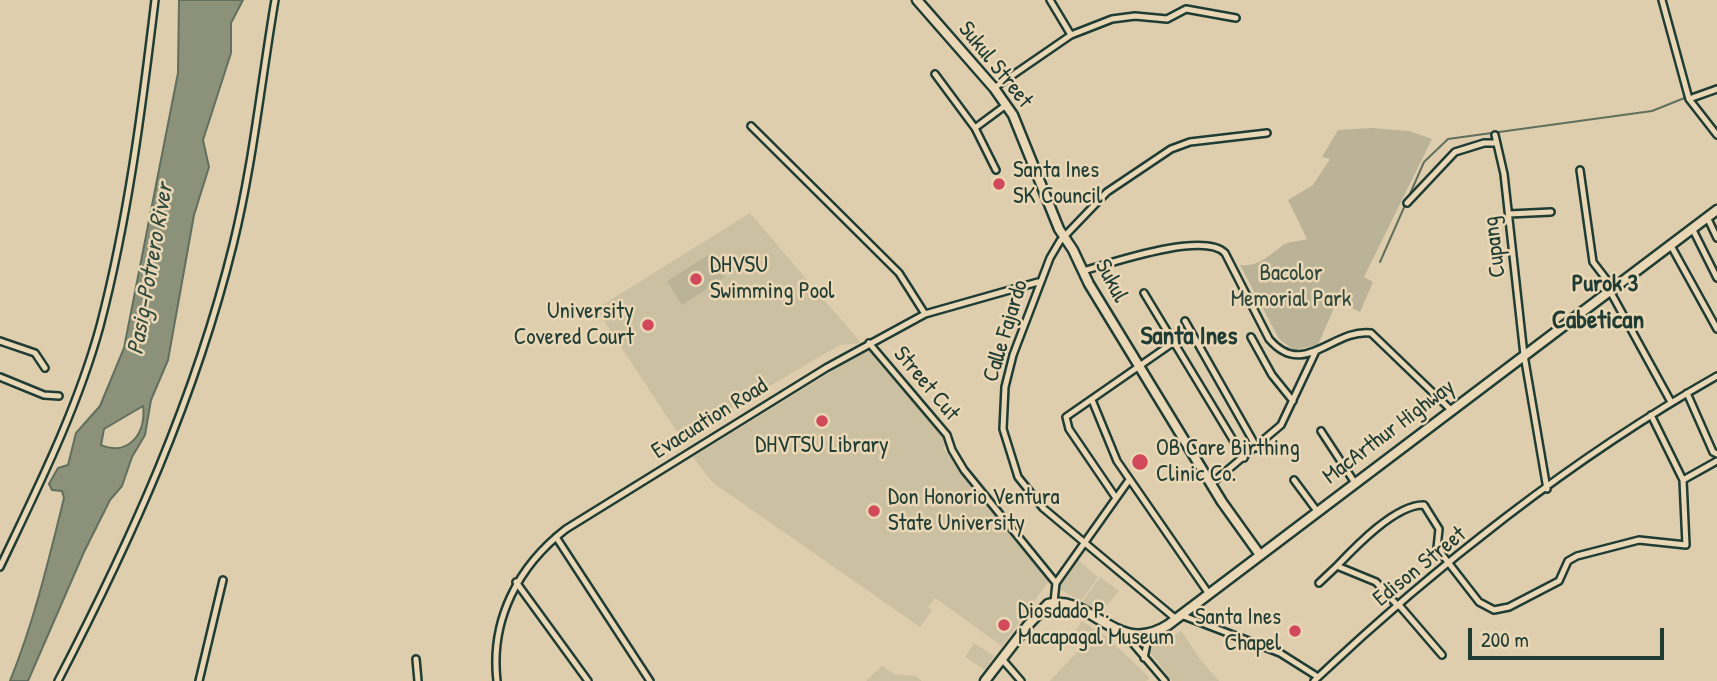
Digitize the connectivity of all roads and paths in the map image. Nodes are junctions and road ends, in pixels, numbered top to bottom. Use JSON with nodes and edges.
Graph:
{"nodes":[{"id":1,"x":155,"y":0,"type":"edge"},
{"id":2,"x":275,"y":0,"type":"edge"},
{"id":3,"x":917,"y":0,"type":"edge"},
{"id":4,"x":1051,"y":0,"type":"edge"},
{"id":5,"x":1662,"y":0,"type":"edge"},
{"id":6,"x":1236,"y":18,"type":"dead end"},
{"id":7,"x":1071,"y":35,"type":"junction"},
{"id":8,"x":935,"y":74,"type":"dead end"},
{"id":9,"x":994,"y":88,"type":"junction"},
{"id":10,"x":1717,"y":89,"type":"edge"},
{"id":11,"x":1688,"y":96,"type":"junction"},
{"id":12,"x":1007,"y":105,"type":"junction"},
{"id":13,"x":751,"y":126,"type":"dead end"},
{"id":14,"x":975,"y":128,"type":"junction"},
{"id":15,"x":1267,"y":133,"type":"dead end"},
{"id":16,"x":1495,"y":135,"type":"dead end"},
{"id":17,"x":1717,"y":135,"type":"edge"},
{"id":18,"x":1496,"y":143,"type":"junction"},
{"id":19,"x":996,"y":170,"type":"dead end"},
{"id":20,"x":1580,"y":170,"type":"dead end"},
{"id":21,"x":1407,"y":203,"type":"dead end"},
{"id":22,"x":1717,"y":210,"type":"edge"},
{"id":23,"x":1550,"y":212,"type":"dead end"},
{"id":24,"x":1508,"y":214,"type":"junction"},
{"id":25,"x":1707,"y":217,"type":"junction"},
{"id":26,"x":1692,"y":228,"type":"junction"},
{"id":27,"x":1064,"y":238,"type":"junction"},
{"id":28,"x":1717,"y":238,"type":"edge"},
{"id":29,"x":1670,"y":244,"type":"junction"},
{"id":30,"x":1083,"y":271,"type":"junction"},
{"id":31,"x":1717,"y":278,"type":"edge"},
{"id":32,"x":1038,"y":282,"type":"junction"},
{"id":33,"x":1611,"y":289,"type":"junction"},
{"id":34,"x":1144,"y":293,"type":"dead end"},
{"id":35,"x":925,"y":314,"type":"junction"},
{"id":36,"x":1185,"y":321,"type":"dead end"},
{"id":37,"x":1717,"y":329,"type":"edge"},
{"id":38,"x":1251,"y":337,"type":"dead end"},
{"id":39,"x":0,"y":341,"type":"edge"},
{"id":40,"x":1174,"y":342,"type":"junction"},
{"id":41,"x":869,"y":343,"type":"junction"},
{"id":42,"x":1315,"y":353,"type":"junction"},
{"id":43,"x":1524,"y":355,"type":"junction"},
{"id":44,"x":1138,"y":366,"type":"junction"},
{"id":45,"x":45,"y":368,"type":"dead end"},
{"id":46,"x":1717,"y":376,"type":"edge"},
{"id":47,"x":0,"y":377,"type":"edge"},
{"id":48,"x":1687,"y":393,"type":"junction"},
{"id":49,"x":59,"y":396,"type":"dead end"},
{"id":50,"x":1092,"y":400,"type":"junction"},
{"id":51,"x":1293,"y":401,"type":"junction"},
{"id":52,"x":1671,"y":402,"type":"junction"},
{"id":53,"x":1450,"y":409,"type":"junction"},
{"id":54,"x":1651,"y":415,"type":"junction"},
{"id":55,"x":1321,"y":431,"type":"dead end"},
{"id":56,"x":1257,"y":448,"type":"junction"},
{"id":57,"x":1717,"y":454,"type":"edge"},
{"id":58,"x":1244,"y":458,"type":"junction"},
{"id":59,"x":1717,"y":461,"type":"edge"},
{"id":60,"x":1129,"y":480,"type":"junction"},
{"id":61,"x":1294,"y":480,"type":"dead end"},
{"id":62,"x":1683,"y":480,"type":"junction"},
{"id":63,"x":1211,"y":484,"type":"junction"},
{"id":64,"x":1356,"y":484,"type":"junction"},
{"id":65,"x":1547,"y":489,"type":"junction"},
{"id":66,"x":1116,"y":498,"type":"junction"},
{"id":67,"x":1317,"y":511,"type":"junction"},
{"id":68,"x":555,"y":537,"type":"junction"},
{"id":69,"x":1084,"y":542,"type":"junction"},
{"id":70,"x":1260,"y":555,"type":"junction"},
{"id":71,"x":1450,"y":563,"type":"junction"},
{"id":72,"x":1336,"y":566,"type":"junction"},
{"id":73,"x":0,"y":567,"type":"edge"},
{"id":74,"x":223,"y":580,"type":"dead end"},
{"id":75,"x":516,"y":582,"type":"junction"},
{"id":76,"x":1056,"y":583,"type":"junction"},
{"id":77,"x":1320,"y":583,"type":"dead end"},
{"id":78,"x":1209,"y":594,"type":"junction"},
{"id":79,"x":1054,"y":603,"type":"junction"},
{"id":80,"x":1399,"y":606,"type":"junction"},
{"id":81,"x":1179,"y":617,"type":"junction"},
{"id":82,"x":1124,"y":633,"type":"junction"},
{"id":83,"x":1149,"y":634,"type":"junction"},
{"id":84,"x":1442,"y":655,"type":"dead end"},
{"id":85,"x":1144,"y":658,"type":"junction"},
{"id":86,"x":416,"y":659,"type":"dead end"},
{"id":87,"x":1002,"y":659,"type":"junction"},
{"id":88,"x":1163,"y":679,"type":"edge"},
{"id":89,"x":1316,"y":679,"type":"edge"},
{"id":90,"x":58,"y":681,"type":"edge"},
{"id":91,"x":199,"y":681,"type":"edge"},
{"id":92,"x":418,"y":681,"type":"edge"},
{"id":93,"x":497,"y":681,"type":"edge"},
{"id":94,"x":587,"y":681,"type":"edge"},
{"id":95,"x":650,"y":681,"type":"edge"},
{"id":96,"x":985,"y":681,"type":"edge"},
{"id":97,"x":1021,"y":681,"type":"edge"},
{"id":98,"x":1155,"y":681,"type":"edge"}],
"edges":[{"from":1,"to":73,"type":"street"},
{"from":2,"to":90,"type":"street"},
{"from":3,"to":9,"type":"main road","name":"Sukul Street"},
{"from":4,"to":7,"type":"street"},
{"from":5,"to":11,"type":"street"},
{"from":6,"to":7,"type":"street"},
{"from":7,"to":9,"type":"street"},
{"from":8,"to":14,"type":"street"},
{"from":9,"to":12,"type":"main road","name":"Sukul Street"},
{"from":10,"to":11,"type":"street"},
{"from":11,"to":17,"type":"street"},
{"from":12,"to":14,"type":"street"},
{"from":12,"to":27,"type":"main road","name":"Sukul Street"},
{"from":13,"to":35,"type":"street"},
{"from":14,"to":19,"type":"street"},
{"from":15,"to":27,"type":"street","name":"Calle Fajardo"},
{"from":16,"to":18,"type":"street","name":"Cupang"},
{"from":18,"to":21,"type":"street"},
{"from":18,"to":24,"type":"street","name":"Cupang"},
{"from":20,"to":33,"type":"street"},
{"from":22,"to":25,"type":"main road","name":"MacArthur Highway"},
{"from":23,"to":24,"type":"street"},
{"from":24,"to":43,"type":"street","name":"Cupang"},
{"from":25,"to":26,"type":"main road","name":"MacArthur Highway"},
{"from":25,"to":28,"type":"street"},
{"from":26,"to":29,"type":"main road","name":"MacArthur Highway"},
{"from":26,"to":31,"type":"street"},
{"from":27,"to":30,"type":"main road","name":"Sukul"},
{"from":27,"to":32,"type":"street","name":"Calle Fajardo"},
{"from":29,"to":33,"type":"main road","name":"MacArthur Highway"},
{"from":29,"to":37,"type":"street"},
{"from":30,"to":42,"type":"street"},
{"from":30,"to":44,"type":"main road","name":"Sukul"},
{"from":32,"to":35,"type":"street","name":"Evacuation Road"},
{"from":32,"to":69,"type":"street","name":"Calle Fajardo"},
{"from":33,"to":43,"type":"main road","name":"MacArthur Highway"},
{"from":33,"to":52,"type":"street"},
{"from":34,"to":40,"type":"street"},
{"from":35,"to":41,"type":"street","name":"Evacuation Road"},
{"from":36,"to":56,"type":"street"},
{"from":38,"to":51,"type":"street"},
{"from":39,"to":45,"type":"street"},
{"from":40,"to":44,"type":"street"},
{"from":40,"to":58,"type":"street"},
{"from":41,"to":68,"type":"street","name":"Evacuation Road"},
{"from":41,"to":76,"type":"street","name":"Street Cut"},
{"from":42,"to":51,"type":"street"},
{"from":42,"to":53,"type":"street"},
{"from":43,"to":53,"type":"main road","name":"MacArthur Highway"},
{"from":43,"to":65,"type":"street","name":"Cupang"},
{"from":44,"to":50,"type":"street"},
{"from":44,"to":63,"type":"main road","name":"Sukul"},
{"from":46,"to":48,"type":"street","name":"Edison Street"},
{"from":47,"to":49,"type":"street"},
{"from":48,"to":52,"type":"street","name":"Edison Street"},
{"from":48,"to":57,"type":"street"},
{"from":50,"to":60,"type":"street"},
{"from":50,"to":66,"type":"street"},
{"from":51,"to":56,"type":"street"},
{"from":52,"to":54,"type":"street","name":"Edison Street"},
{"from":53,"to":64,"type":"main road","name":"MacArthur Highway"},
{"from":54,"to":62,"type":"street"},
{"from":54,"to":65,"type":"street","name":"Edison Street"},
{"from":55,"to":64,"type":"street"},
{"from":56,"to":58,"type":"street"},
{"from":58,"to":63,"type":"street"},
{"from":59,"to":62,"type":"street"},
{"from":60,"to":66,"type":"street"},
{"from":60,"to":78,"type":"street"},
{"from":61,"to":67,"type":"street"},
{"from":62,"to":71,"type":"street"},
{"from":63,"to":70,"type":"main road","name":"Sukul"},
{"from":64,"to":67,"type":"main road","name":"MacArthur Highway"},
{"from":65,"to":71,"type":"street","name":"Edison Street"},
{"from":66,"to":69,"type":"street"},
{"from":67,"to":70,"type":"main road","name":"MacArthur Highway"},
{"from":68,"to":75,"type":"street","name":"Evacuation Road"},
{"from":68,"to":95,"type":"street"},
{"from":69,"to":76,"type":"street"},
{"from":69,"to":81,"type":"street","name":"Calle Fajardo"},
{"from":70,"to":78,"type":"main road","name":"MacArthur Highway"},
{"from":71,"to":72,"type":"street"},
{"from":71,"to":80,"type":"street","name":"Edison Street"},
{"from":72,"to":77,"type":"street"},
{"from":72,"to":80,"type":"street"},
{"from":74,"to":91,"type":"street"},
{"from":75,"to":93,"type":"street","name":"Evacuation Road"},
{"from":75,"to":94,"type":"street"},
{"from":76,"to":79,"type":"street"},
{"from":78,"to":81,"type":"main road","name":"MacArthur Highway"},
{"from":79,"to":82,"type":"main road"},
{"from":79,"to":87,"type":"main road"},
{"from":80,"to":84,"type":"street"},
{"from":80,"to":89,"type":"street","name":"Edison Street"},
{"from":81,"to":83,"type":"main road","name":"MacArthur Highway"},
{"from":81,"to":89,"type":"street","name":"Edison Street"},
{"from":82,"to":83,"type":"main road"},
{"from":82,"to":85,"type":"street"},
{"from":83,"to":85,"type":"street"},
{"from":85,"to":88,"type":"street"},
{"from":86,"to":92,"type":"street"},
{"from":87,"to":96,"type":"main road"},
{"from":87,"to":97,"type":"street"},
{"from":88,"to":98,"type":"street"}]}
